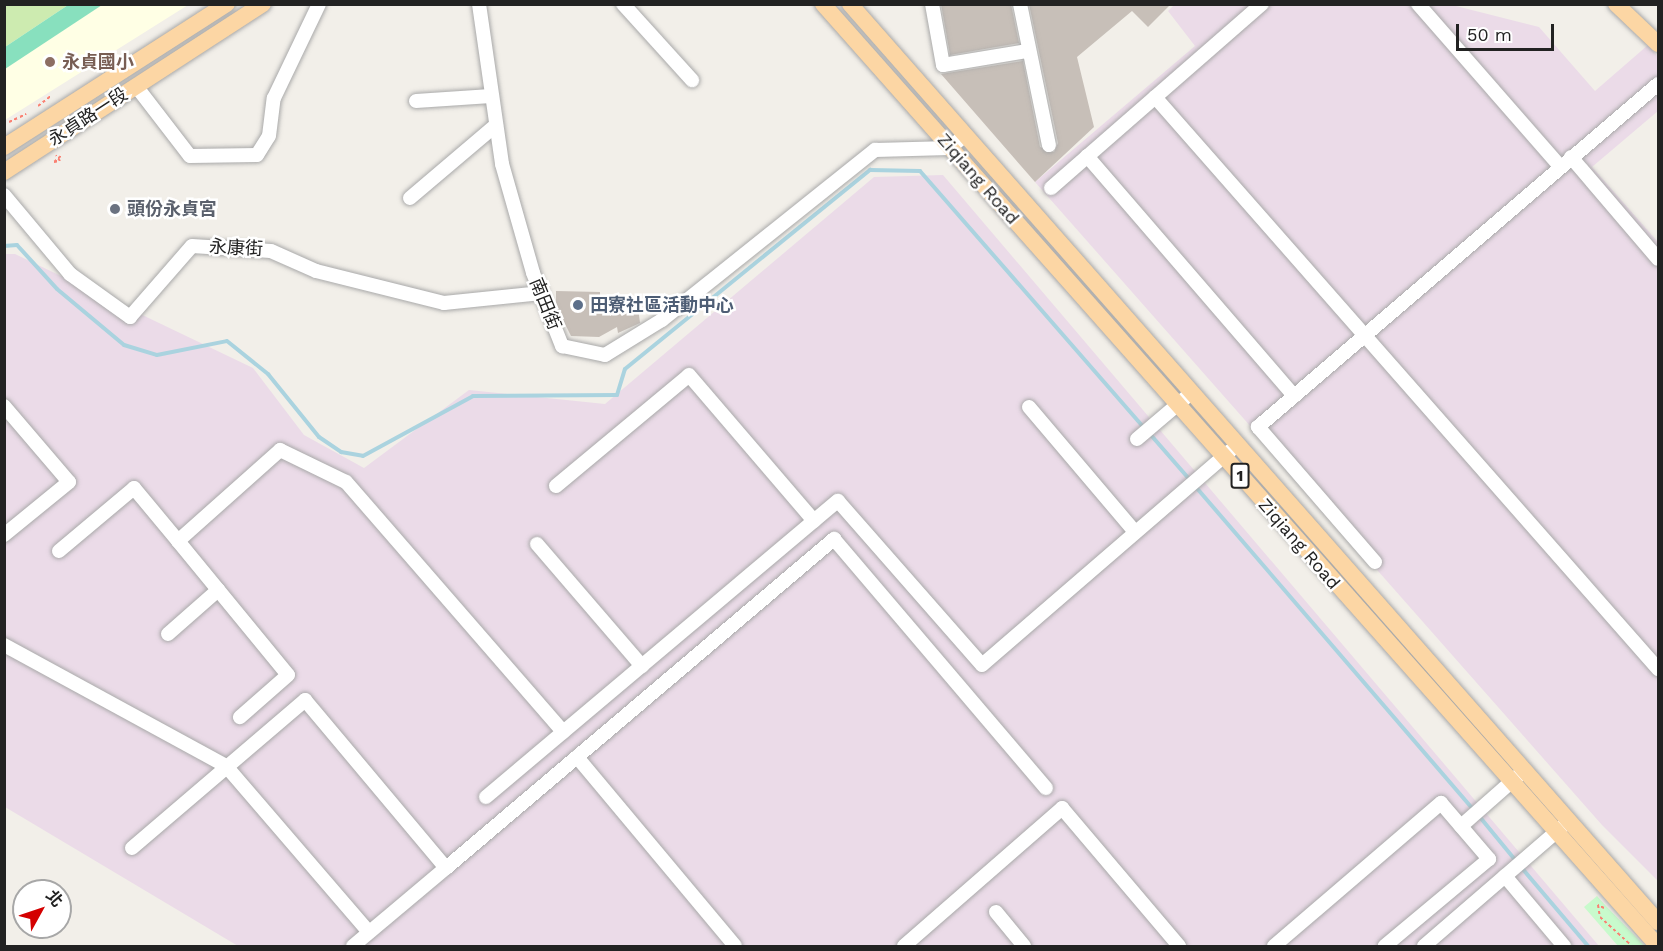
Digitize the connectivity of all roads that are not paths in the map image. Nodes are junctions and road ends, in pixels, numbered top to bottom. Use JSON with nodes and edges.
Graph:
{"nodes":[{"id":1,"x":227,"y":4,"type":"edge"},
{"id":2,"x":263,"y":4,"type":"edge"},
{"id":3,"x":319,"y":4,"type":"edge"},
{"id":4,"x":479,"y":4,"type":"edge"},
{"id":5,"x":623,"y":4,"type":"edge"},
{"id":6,"x":823,"y":4,"type":"edge"},
{"id":7,"x":850,"y":4,"type":"edge"},
{"id":8,"x":932,"y":4,"type":"edge"},
{"id":9,"x":1020,"y":4,"type":"edge"},
{"id":10,"x":1262,"y":4,"type":"edge"},
{"id":11,"x":1418,"y":4,"type":"edge"},
{"id":12,"x":1616,"y":4,"type":"edge"},
{"id":13,"x":211,"y":15,"type":"junction"},
{"id":14,"x":222,"y":31,"type":"junction"},
{"id":15,"x":1659,"y":44,"type":"edge"},
{"id":16,"x":1028,"y":51,"type":"junction"},
{"id":17,"x":692,"y":80,"type":"dead end"},
{"id":18,"x":1659,"y":84,"type":"edge"},
{"id":19,"x":136,"y":86,"type":"junction"},
{"id":20,"x":491,"y":96,"type":"junction"},
{"id":21,"x":1155,"y":97,"type":"junction"},
{"id":22,"x":416,"y":101,"type":"dead end"},
{"id":23,"x":496,"y":125,"type":"junction"},
{"id":24,"x":965,"y":135,"type":"junction"},
{"id":25,"x":1049,"y":145,"type":"dead end"},
{"id":26,"x":4,"y":147,"type":"edge"},
{"id":27,"x":950,"y":148,"type":"junction"},
{"id":28,"x":1087,"y":156,"type":"junction"},
{"id":29,"x":1566,"y":162,"type":"junction"},
{"id":30,"x":4,"y":172,"type":"edge"},
{"id":31,"x":1052,"y":188,"type":"dead end"},
{"id":32,"x":4,"y":195,"type":"edge"},
{"id":33,"x":410,"y":198,"type":"dead end"},
{"id":34,"x":1659,"y":259,"type":"edge"},
{"id":35,"x":541,"y":294,"type":"junction"},
{"id":36,"x":1364,"y":336,"type":"junction"},
{"id":37,"x":1191,"y":393,"type":"junction"},
{"id":38,"x":1294,"y":396,"type":"junction"},
{"id":39,"x":4,"y":406,"type":"edge"},
{"id":40,"x":1177,"y":406,"type":"junction"},
{"id":41,"x":1029,"y":407,"type":"dead end"},
{"id":42,"x":1137,"y":439,"type":"dead end"},
{"id":43,"x":1236,"y":444,"type":"junction"},
{"id":44,"x":1223,"y":458,"type":"junction"},
{"id":45,"x":556,"y":486,"type":"dead end"},
{"id":46,"x":814,"y":521,"type":"junction"},
{"id":47,"x":1135,"y":532,"type":"junction"},
{"id":48,"x":4,"y":536,"type":"edge"},
{"id":49,"x":178,"y":541,"type":"junction"},
{"id":50,"x":537,"y":544,"type":"dead end"},
{"id":51,"x":59,"y":551,"type":"dead end"},
{"id":52,"x":1375,"y":562,"type":"dead end"},
{"id":53,"x":218,"y":590,"type":"junction"},
{"id":54,"x":168,"y":634,"type":"dead end"},
{"id":55,"x":4,"y":645,"type":"edge"},
{"id":56,"x":642,"y":666,"type":"junction"},
{"id":57,"x":1659,"y":669,"type":"edge"},
{"id":58,"x":240,"y":717,"type":"dead end"},
{"id":59,"x":563,"y":732,"type":"junction"},
{"id":60,"x":577,"y":757,"type":"junction"},
{"id":61,"x":226,"y":766,"type":"junction"},
{"id":62,"x":1524,"y":771,"type":"junction"},
{"id":63,"x":1510,"y":784,"type":"junction"},
{"id":64,"x":1046,"y":788,"type":"dead end"},
{"id":65,"x":486,"y":797,"type":"dead end"},
{"id":66,"x":1569,"y":821,"type":"junction"},
{"id":67,"x":1461,"y":826,"type":"junction"},
{"id":68,"x":1554,"y":834,"type":"junction"},
{"id":69,"x":132,"y":848,"type":"dead end"},
{"id":70,"x":446,"y":868,"type":"junction"},
{"id":71,"x":1504,"y":877,"type":"junction"},
{"id":72,"x":996,"y":912,"type":"dead end"},
{"id":73,"x":1659,"y":922,"type":"edge"},
{"id":74,"x":369,"y":932,"type":"junction"},
{"id":75,"x":352,"y":946,"type":"edge"},
{"id":76,"x":735,"y":946,"type":"edge"},
{"id":77,"x":906,"y":946,"type":"edge"},
{"id":78,"x":1024,"y":946,"type":"edge"},
{"id":79,"x":1179,"y":946,"type":"edge"},
{"id":80,"x":1274,"y":946,"type":"edge"},
{"id":81,"x":1385,"y":946,"type":"edge"},
{"id":82,"x":1424,"y":946,"type":"edge"},
{"id":83,"x":1564,"y":946,"type":"edge"},
{"id":84,"x":1658,"y":946,"type":"edge"}],
"edges":[{"from":1,"to":13,"type":"main road","name":"永貞路一段"},
{"from":2,"to":14,"type":"main road","name":"永貞路一段"},
{"from":3,"to":19,"type":"lane"},
{"from":4,"to":20,"type":"lane","name":"南田街"},
{"from":5,"to":17,"type":"lane"},
{"from":6,"to":27,"type":"main road","name":"Ziqiang Road","number":"1"},
{"from":7,"to":24,"type":"main road","name":"Ziqiang Road","number":"1"},
{"from":8,"to":16,"type":"lane"},
{"from":9,"to":16,"type":"lane"},
{"from":10,"to":21,"type":"lane"},
{"from":11,"to":29,"type":"lane"},
{"from":12,"to":15,"type":"main road"},
{"from":13,"to":14,"type":"main road"},
{"from":13,"to":26,"type":"main road","name":"永貞路一段"},
{"from":14,"to":19,"type":"main road","name":"永貞路一段"},
{"from":16,"to":25,"type":"lane"},
{"from":18,"to":29,"type":"lane"},
{"from":19,"to":30,"type":"main road","name":"永貞路一段"},
{"from":20,"to":22,"type":"lane"},
{"from":20,"to":23,"type":"lane","name":"南田街"},
{"from":21,"to":28,"type":"lane"},
{"from":21,"to":36,"type":"lane"},
{"from":23,"to":33,"type":"lane"},
{"from":23,"to":35,"type":"lane","name":"南田街"},
{"from":24,"to":27,"type":"lane"},
{"from":24,"to":37,"type":"main road","name":"Ziqiang Road","number":"1"},
{"from":27,"to":35,"type":"lane","name":"南田街"},
{"from":27,"to":40,"type":"main road","name":"Ziqiang Road","number":"1"},
{"from":28,"to":31,"type":"lane"},
{"from":28,"to":38,"type":"lane"},
{"from":29,"to":34,"type":"lane"},
{"from":29,"to":36,"type":"lane"},
{"from":32,"to":35,"type":"lane","name":"永康街"},
{"from":36,"to":38,"type":"lane"},
{"from":36,"to":57,"type":"lane"},
{"from":37,"to":40,"type":"lane"},
{"from":37,"to":43,"type":"main road","name":"Ziqiang Road","number":"1"},
{"from":38,"to":52,"type":"lane"},
{"from":39,"to":48,"type":"lane"},
{"from":40,"to":42,"type":"lane"},
{"from":40,"to":44,"type":"main road","name":"Ziqiang Road","number":"1"},
{"from":41,"to":47,"type":"lane"},
{"from":43,"to":44,"type":"lane"},
{"from":43,"to":62,"type":"main road","name":"Ziqiang Road","number":"1"},
{"from":44,"to":47,"type":"lane"},
{"from":44,"to":63,"type":"main road","name":"Ziqiang Road","number":"1"},
{"from":45,"to":46,"type":"lane"},
{"from":46,"to":47,"type":"lane"},
{"from":46,"to":56,"type":"lane"},
{"from":49,"to":51,"type":"lane"},
{"from":49,"to":53,"type":"lane"},
{"from":49,"to":59,"type":"lane"},
{"from":50,"to":56,"type":"lane"},
{"from":53,"to":54,"type":"lane"},
{"from":53,"to":58,"type":"lane"},
{"from":55,"to":61,"type":"lane"},
{"from":56,"to":59,"type":"lane"},
{"from":59,"to":65,"type":"lane"},
{"from":60,"to":64,"type":"lane"},
{"from":60,"to":70,"type":"lane"},
{"from":60,"to":76,"type":"lane"},
{"from":61,"to":69,"type":"lane"},
{"from":61,"to":70,"type":"lane"},
{"from":61,"to":74,"type":"lane"},
{"from":62,"to":63,"type":"lane"},
{"from":62,"to":66,"type":"main road","name":"Ziqiang Road","number":"1"},
{"from":63,"to":67,"type":"lane"},
{"from":63,"to":68,"type":"main road","name":"Ziqiang Road","number":"1"},
{"from":66,"to":68,"type":"lane"},
{"from":66,"to":73,"type":"main road","name":"Ziqiang Road","number":"1"},
{"from":67,"to":80,"type":"lane"},
{"from":67,"to":81,"type":"lane"},
{"from":68,"to":71,"type":"lane"},
{"from":68,"to":84,"type":"main road","name":"Ziqiang Road","number":"1"},
{"from":70,"to":74,"type":"lane"},
{"from":71,"to":82,"type":"lane"},
{"from":71,"to":83,"type":"lane"},
{"from":72,"to":78,"type":"lane"},
{"from":74,"to":75,"type":"lane"},
{"from":77,"to":79,"type":"lane"}]}
